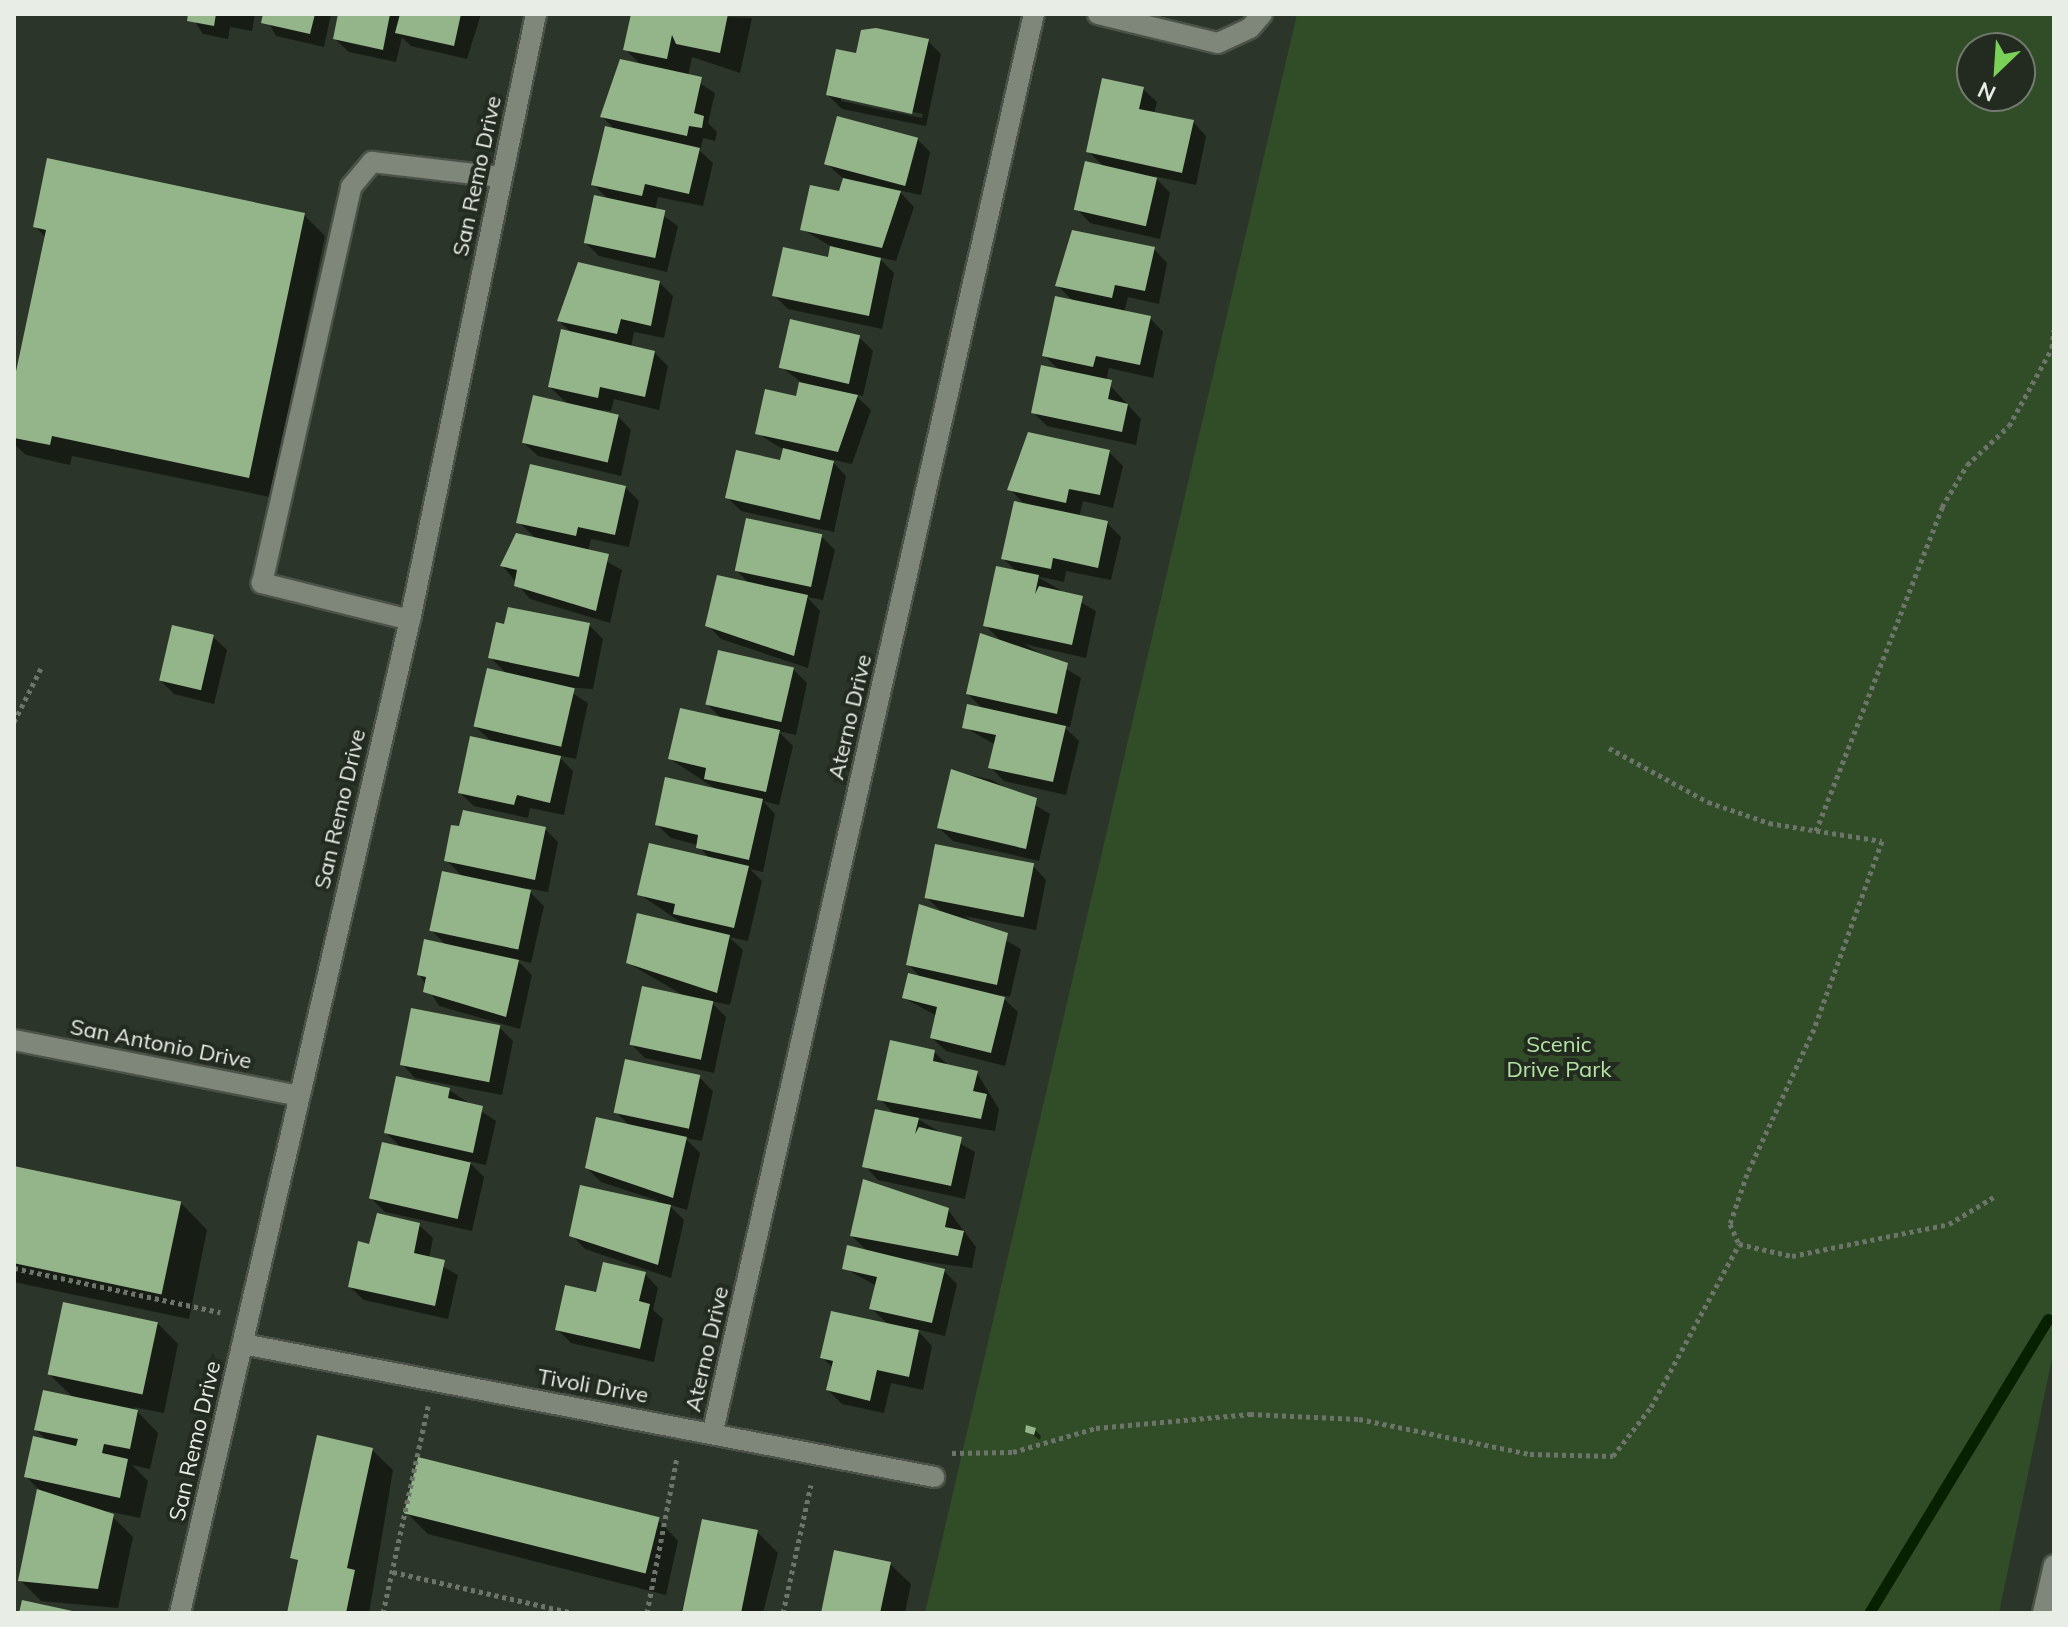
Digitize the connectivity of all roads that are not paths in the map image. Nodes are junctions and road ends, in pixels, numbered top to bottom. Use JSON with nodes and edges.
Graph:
{"nodes":[{"id":1,"x":536,"y":14,"type":"edge"},
{"id":2,"x":1034,"y":14,"type":"edge"},
{"id":3,"x":1098,"y":14,"type":"edge"},
{"id":4,"x":1262,"y":14,"type":"edge"},
{"id":5,"x":500,"y":177,"type":"junction"},
{"id":6,"x":410,"y":620,"type":"junction"},
{"id":7,"x":14,"y":1040,"type":"edge"},
{"id":8,"x":299,"y":1096,"type":"junction"},
{"id":9,"x":243,"y":1344,"type":"junction"},
{"id":10,"x":713,"y":1431,"type":"junction"},
{"id":11,"x":934,"y":1477,"type":"road end"},
{"id":12,"x":2054,"y":1565,"type":"edge"},
{"id":13,"x":180,"y":1613,"type":"edge"},
{"id":14,"x":2043,"y":1613,"type":"edge"}],
"edges":[{"from":1,"to":5,"type":"street","name":"San Remo Drive"},
{"from":2,"to":10,"type":"street","name":"Aterno Drive"},
{"from":3,"to":4,"type":"street"},
{"from":5,"to":6,"type":"street","name":"San Remo Drive"},
{"from":5,"to":6,"type":"street"},
{"from":6,"to":8,"type":"street","name":"San Remo Drive"},
{"from":7,"to":8,"type":"street","name":"San Antonio Drive"},
{"from":8,"to":9,"type":"street","name":"San Remo Drive"},
{"from":9,"to":10,"type":"street","name":"Tivoli Drive"},
{"from":9,"to":13,"type":"street","name":"San Remo Drive"},
{"from":10,"to":11,"type":"street","name":"Tivoli Drive"},
{"from":12,"to":14,"type":"street"}]}
